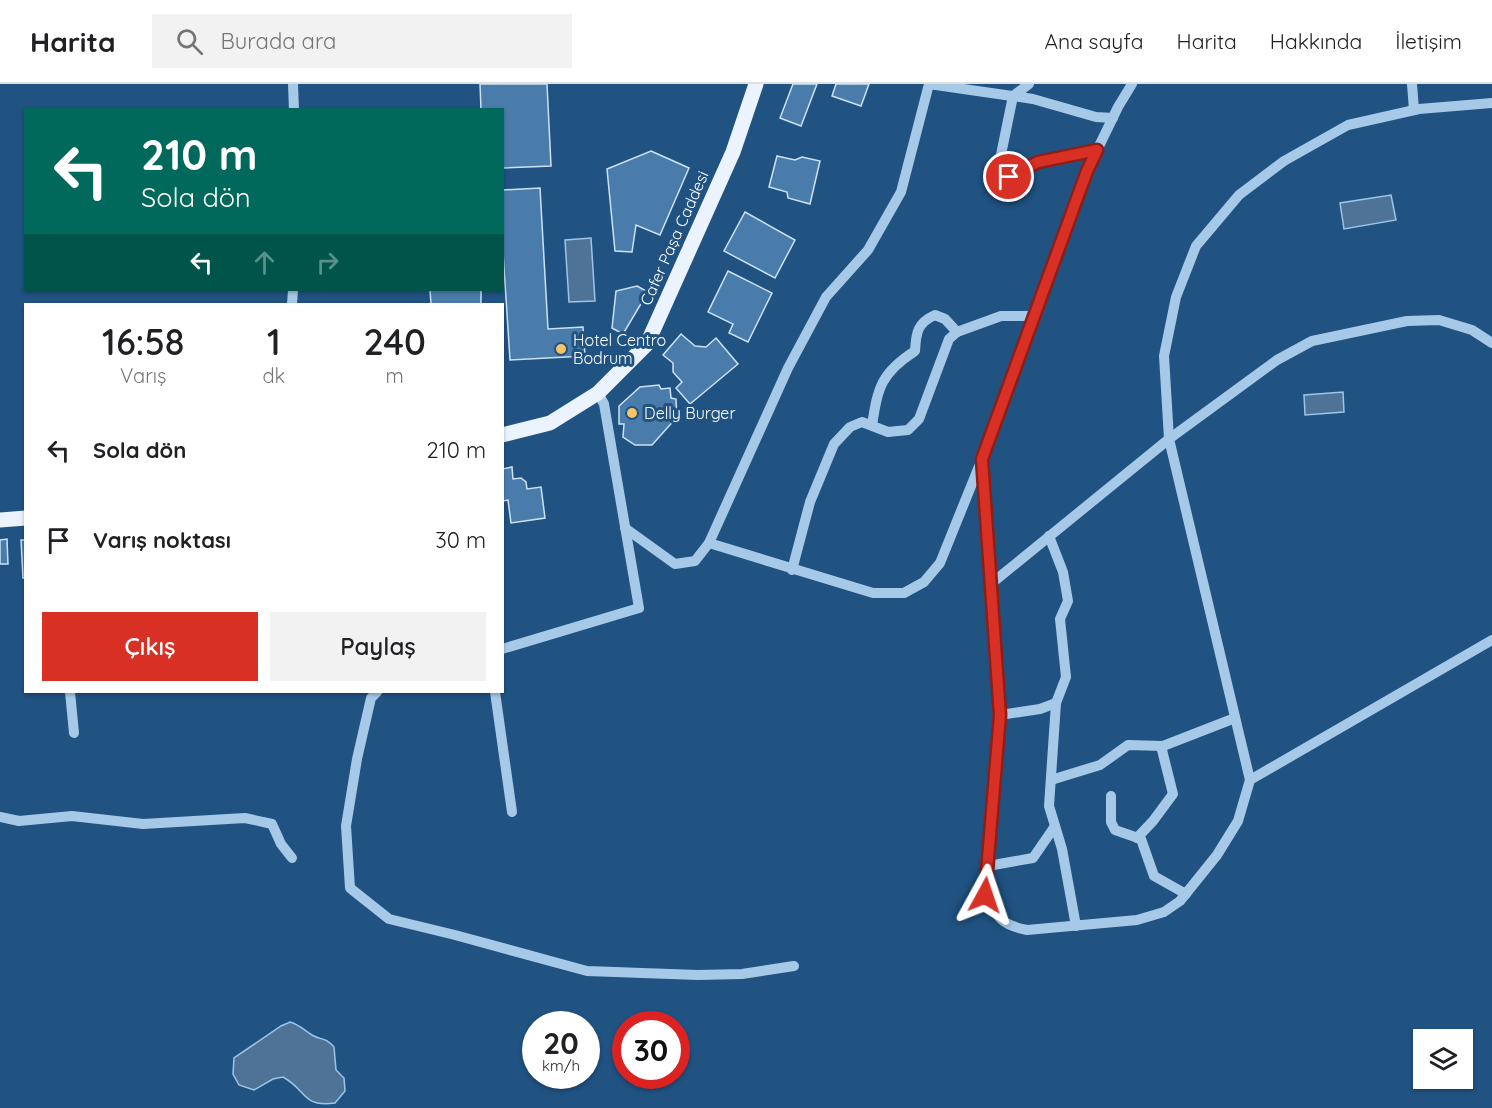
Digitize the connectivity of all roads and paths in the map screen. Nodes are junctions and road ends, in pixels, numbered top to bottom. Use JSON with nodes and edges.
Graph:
{"nodes":[{"id":1,"x":293,"y":84,"type":"edge"},
{"id":2,"x":756,"y":84,"type":"edge"},
{"id":3,"x":929,"y":84,"type":"edge"},
{"id":4,"x":1029,"y":84,"type":"edge"},
{"id":5,"x":1132,"y":84,"type":"edge"},
{"id":6,"x":1412,"y":84,"type":"edge"},
{"id":7,"x":1013,"y":96,"type":"junction"},
{"id":8,"x":1492,"y":103,"type":"edge"},
{"id":9,"x":294,"y":108,"type":"edge"},
{"id":10,"x":1414,"y":110,"type":"junction"},
{"id":11,"x":1113,"y":118,"type":"junction"},
{"id":12,"x":1097,"y":150,"type":"junction"},
{"id":13,"x":1034,"y":316,"type":"junction"},
{"id":14,"x":957,"y":332,"type":"junction"},
{"id":15,"x":1492,"y":343,"type":"edge"},
{"id":16,"x":598,"y":393,"type":"junction"},
{"id":17,"x":872,"y":425,"type":"junction"},
{"id":18,"x":504,"y":434,"type":"edge"},
{"id":19,"x":1169,"y":439,"type":"junction"},
{"id":20,"x":982,"y":459,"type":"junction"},
{"id":21,"x":24,"y":518,"type":"edge"},
{"id":22,"x":0,"y":520,"type":"edge"},
{"id":23,"x":625,"y":528,"type":"junction"},
{"id":24,"x":1049,"y":536,"type":"junction"},
{"id":25,"x":709,"y":543,"type":"junction"},
{"id":26,"x":792,"y":570,"type":"junction"},
{"id":27,"x":992,"y":583,"type":"junction"},
{"id":28,"x":1492,"y":640,"type":"edge"},
{"id":29,"x":504,"y":648,"type":"edge"},
{"id":30,"x":70,"y":693,"type":"edge"},
{"id":31,"x":376,"y":693,"type":"edge"},
{"id":32,"x":495,"y":693,"type":"edge"},
{"id":33,"x":1056,"y":703,"type":"junction"},
{"id":34,"x":1000,"y":715,"type":"junction"},
{"id":35,"x":1235,"y":718,"type":"junction"},
{"id":36,"x":74,"y":733,"type":"dead end"},
{"id":37,"x":1161,"y":746,"type":"junction"},
{"id":38,"x":1051,"y":780,"type":"junction"},
{"id":39,"x":1250,"y":780,"type":"junction"},
{"id":40,"x":1111,"y":796,"type":"dead end"},
{"id":41,"x":512,"y":812,"type":"dead end"},
{"id":42,"x":0,"y":817,"type":"edge"},
{"id":43,"x":1055,"y":826,"type":"junction"},
{"id":44,"x":1137,"y":838,"type":"junction"},
{"id":45,"x":292,"y":858,"type":"dead end"},
{"id":46,"x":988,"y":866,"type":"junction"},
{"id":47,"x":1186,"y":894,"type":"junction"},
{"id":48,"x":1076,"y":926,"type":"junction"},
{"id":49,"x":794,"y":966,"type":"dead end"}],
"edges":[{"from":1,"to":9,"type":"street"},
{"from":2,"to":16,"type":"main road","name":"Cafer Paşa Caddesi"},
{"from":3,"to":7,"type":"street"},
{"from":3,"to":25,"type":"street"},
{"from":4,"to":7,"type":"street"},
{"from":5,"to":11,"type":"street"},
{"from":6,"to":10,"type":"street"},
{"from":7,"to":11,"type":"street"},
{"from":7,"to":12,"type":"street"},
{"from":8,"to":10,"type":"street"},
{"from":10,"to":19,"type":"street"},
{"from":11,"to":12,"type":"street"},
{"from":12,"to":13,"type":"street"},
{"from":13,"to":14,"type":"street"},
{"from":13,"to":20,"type":"street"},
{"from":14,"to":17,"type":"street"},
{"from":14,"to":17,"type":"street"},
{"from":15,"to":19,"type":"street"},
{"from":16,"to":18,"type":"main road","name":"Cafer Paşa Caddesi"},
{"from":16,"to":23,"type":"street"},
{"from":17,"to":26,"type":"street"},
{"from":19,"to":24,"type":"street"},
{"from":19,"to":35,"type":"street"},
{"from":20,"to":26,"type":"street"},
{"from":20,"to":27,"type":"street"},
{"from":21,"to":22,"type":"main road"},
{"from":23,"to":25,"type":"street"},
{"from":23,"to":29,"type":"street"},
{"from":24,"to":27,"type":"street"},
{"from":24,"to":33,"type":"street"},
{"from":25,"to":26,"type":"street"},
{"from":27,"to":34,"type":"street"},
{"from":28,"to":39,"type":"street"},
{"from":30,"to":36,"type":"street"},
{"from":31,"to":49,"type":"street"},
{"from":32,"to":41,"type":"street"},
{"from":33,"to":34,"type":"street"},
{"from":33,"to":38,"type":"street"},
{"from":34,"to":46,"type":"street"},
{"from":35,"to":37,"type":"street"},
{"from":35,"to":39,"type":"street"},
{"from":37,"to":38,"type":"street"},
{"from":37,"to":44,"type":"street"},
{"from":38,"to":43,"type":"street"},
{"from":39,"to":47,"type":"street"},
{"from":40,"to":44,"type":"street"},
{"from":42,"to":45,"type":"street"},
{"from":43,"to":46,"type":"street"},
{"from":43,"to":48,"type":"street"},
{"from":44,"to":47,"type":"street"},
{"from":46,"to":48,"type":"street"},
{"from":47,"to":48,"type":"street"}]}
